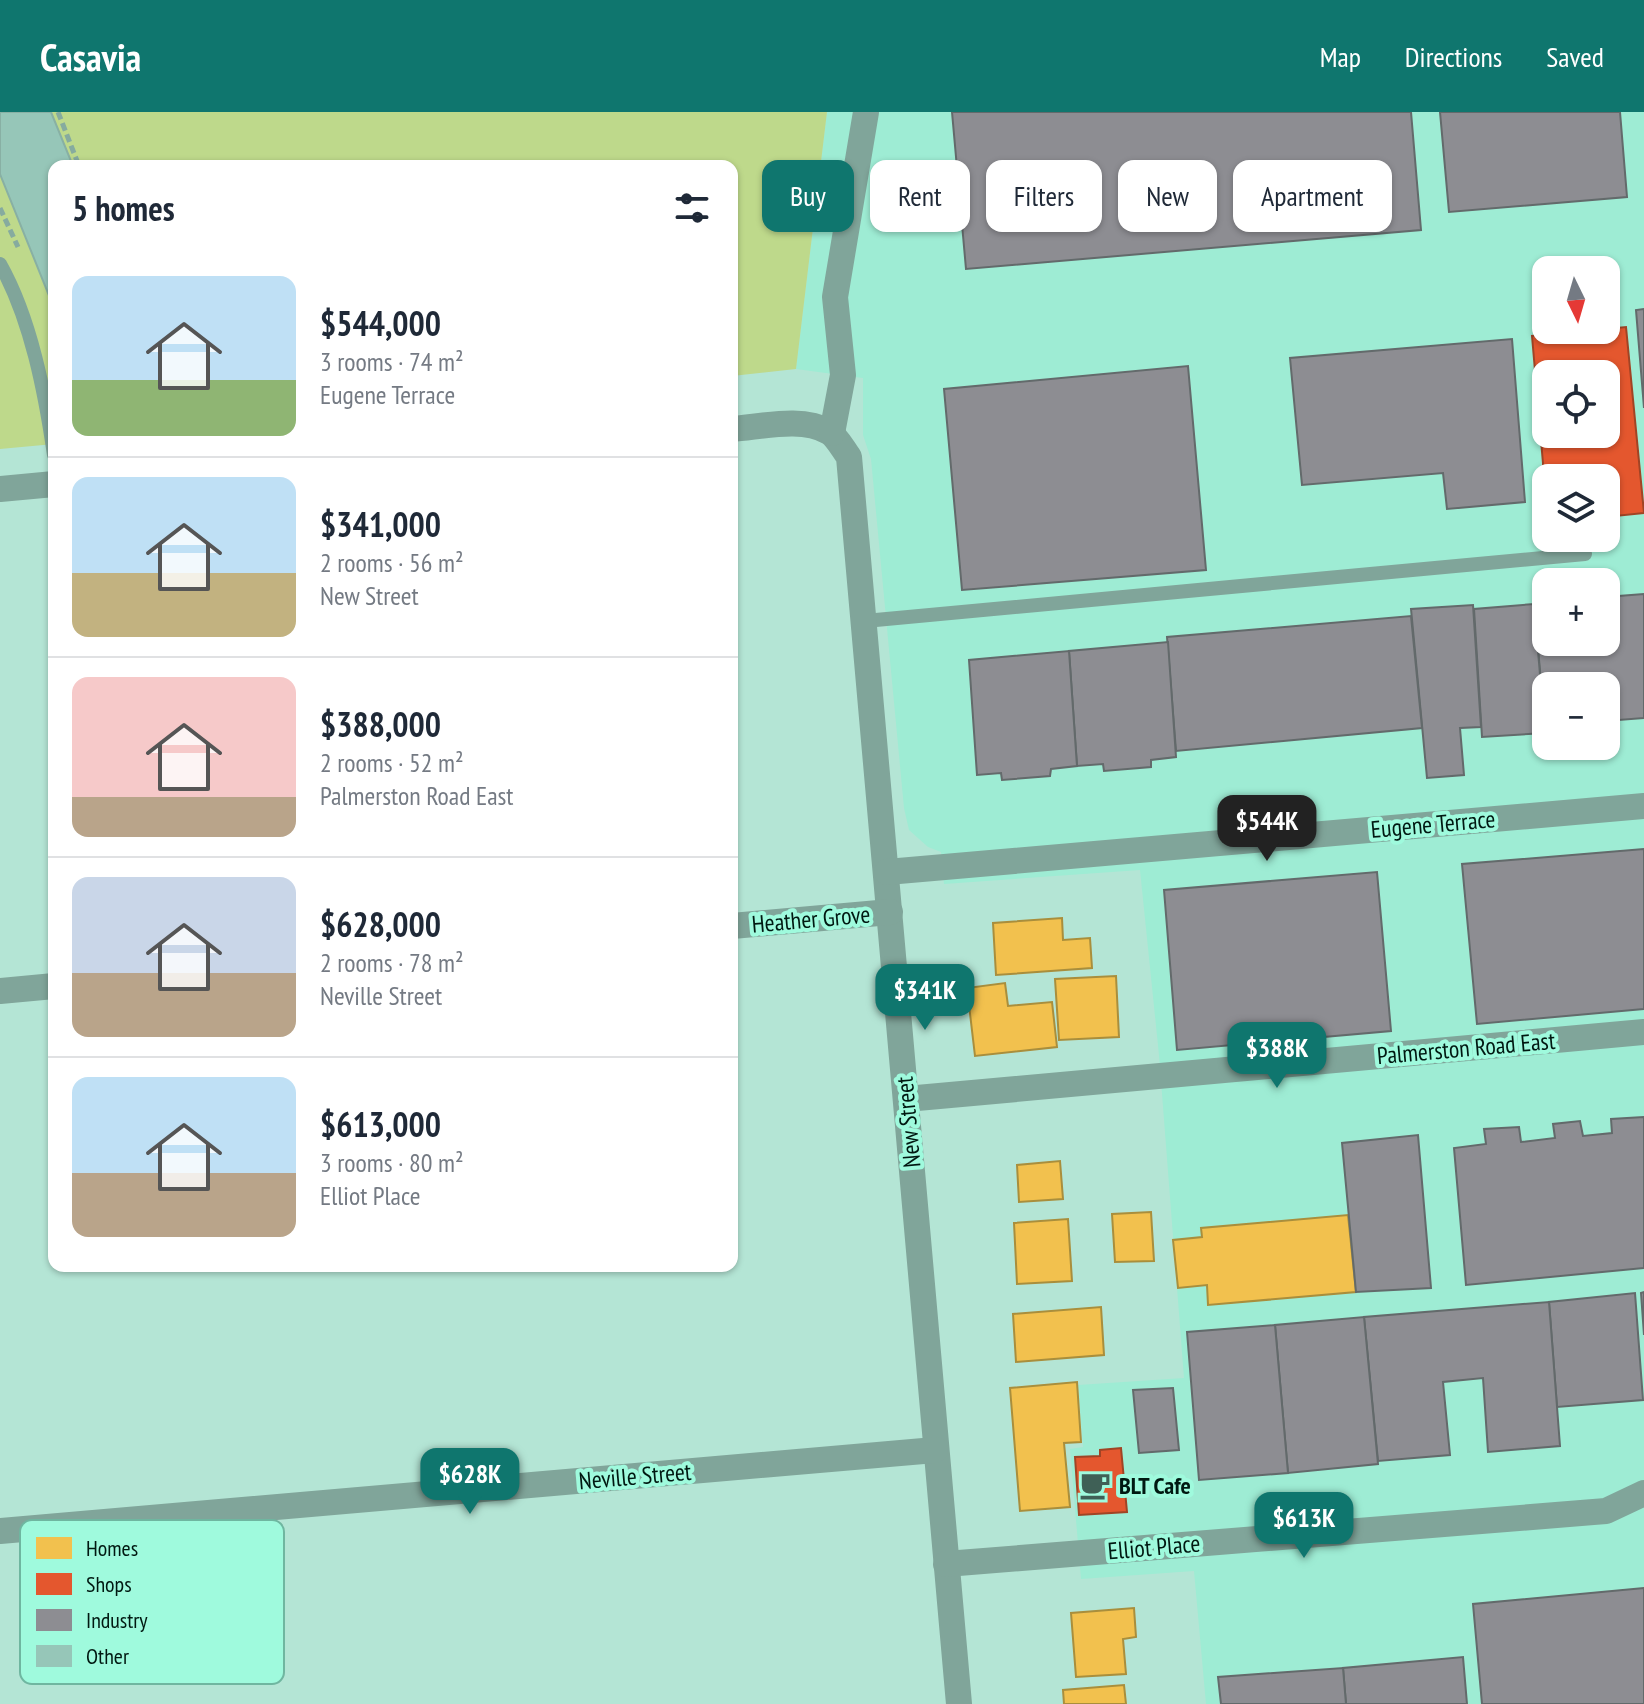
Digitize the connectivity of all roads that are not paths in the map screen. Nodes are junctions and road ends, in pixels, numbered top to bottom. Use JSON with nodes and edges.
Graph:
{"nodes":[{"id":1,"x":866,"y":112,"type":"edge"},
{"id":2,"x":0,"y":264,"type":"edge"},
{"id":3,"x":48,"y":411,"type":"edge"},
{"id":4,"x":738,"y":429,"type":"edge"},
{"id":5,"x":832,"y":433,"type":"junction"},
{"id":6,"x":48,"y":485,"type":"edge"},
{"id":7,"x":0,"y":489,"type":"edge"},
{"id":8,"x":1585,"y":554,"type":"dead end"},
{"id":9,"x":865,"y":621,"type":"junction"},
{"id":10,"x":1644,"y":806,"type":"edge"},
{"id":11,"x":887,"y":872,"type":"junction"},
{"id":12,"x":890,"y":912,"type":"junction"},
{"id":13,"x":738,"y":925,"type":"edge"},
{"id":14,"x":48,"y":987,"type":"edge"},
{"id":15,"x":0,"y":991,"type":"edge"},
{"id":16,"x":1644,"y":1032,"type":"edge"},
{"id":17,"x":906,"y":1099,"type":"junction"},
{"id":18,"x":935,"y":1450,"type":"junction"},
{"id":19,"x":1644,"y":1493,"type":"edge"},
{"id":20,"x":127,"y":1520,"type":"edge"},
{"id":21,"x":20,"y":1529,"type":"edge"},
{"id":22,"x":0,"y":1531,"type":"edge"},
{"id":23,"x":946,"y":1564,"type":"junction"},
{"id":24,"x":959,"y":1704,"type":"edge"}],
"edges":[{"from":1,"to":5,"type":"street"},
{"from":2,"to":3,"type":"lane"},
{"from":4,"to":5,"type":"street"},
{"from":5,"to":9,"type":"street","name":"New Street"},
{"from":6,"to":7,"type":"street"},
{"from":8,"to":9,"type":"lane"},
{"from":9,"to":11,"type":"street","name":"New Street"},
{"from":10,"to":11,"type":"street","name":"Eugene Terrace"},
{"from":11,"to":12,"type":"street","name":"New Street"},
{"from":12,"to":13,"type":"street","name":"Heather Grove"},
{"from":12,"to":17,"type":"street","name":"New Street"},
{"from":14,"to":15,"type":"street"},
{"from":16,"to":17,"type":"street","name":"Palmerston Road East"},
{"from":17,"to":18,"type":"street","name":"New Street"},
{"from":18,"to":20,"type":"street","name":"Neville Street"},
{"from":18,"to":23,"type":"street","name":"New Street"},
{"from":19,"to":23,"type":"street","name":"Elliot Place"},
{"from":21,"to":22,"type":"street","name":"Neville Street"},
{"from":23,"to":24,"type":"street","name":"New Street"}]}
